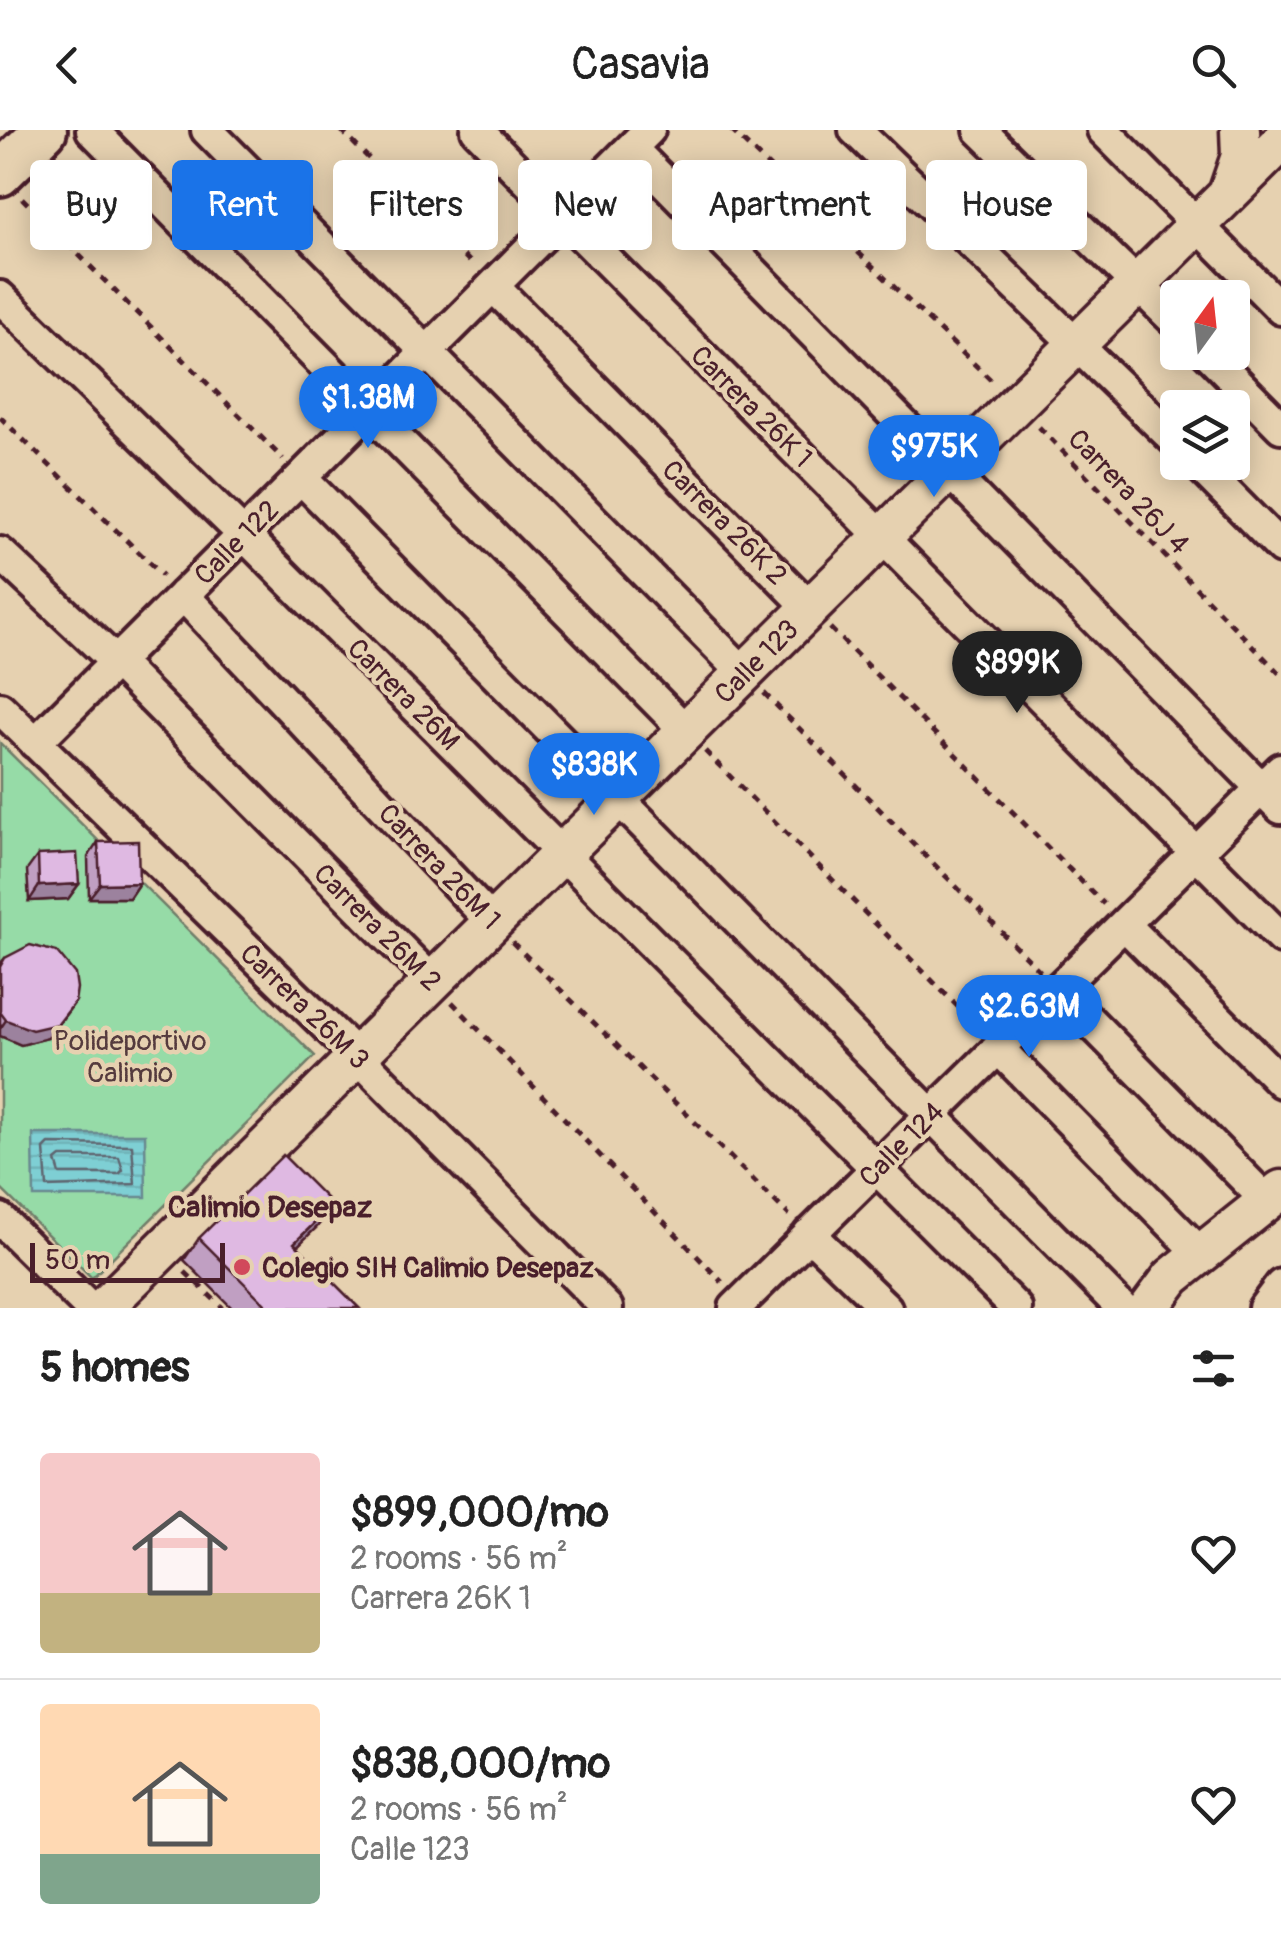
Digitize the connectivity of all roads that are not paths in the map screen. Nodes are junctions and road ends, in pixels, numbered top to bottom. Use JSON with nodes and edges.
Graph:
{"nodes":[{"id":1,"x":45,"y":130,"type":"edge"},
{"id":2,"x":92,"y":130,"type":"edge"},
{"id":3,"x":207,"y":130,"type":"edge"},
{"id":4,"x":477,"y":130,"type":"edge"},
{"id":5,"x":856,"y":130,"type":"edge"},
{"id":6,"x":980,"y":130,"type":"edge"},
{"id":7,"x":1103,"y":130,"type":"edge"},
{"id":8,"x":1240,"y":130,"type":"edge"},
{"id":9,"x":640,"y":139,"type":"edge"},
{"id":10,"x":1275,"y":150,"type":"edge"},
{"id":11,"x":619,"y":160,"type":"edge"},
{"id":12,"x":518,"y":171,"type":"edge"},
{"id":13,"x":8,"y":183,"type":"edge"},
{"id":14,"x":1230,"y":191,"type":"junction"},
{"id":15,"x":1196,"y":224,"type":"junction"},
{"id":16,"x":530,"y":250,"type":"edge"},
{"id":17,"x":598,"y":250,"type":"edge"},
{"id":18,"x":1137,"y":283,"type":"junction"},
{"id":19,"x":493,"y":286,"type":"junction"},
{"id":20,"x":0,"y":297,"type":"edge"},
{"id":21,"x":1160,"y":306,"type":"edge"},
{"id":22,"x":1281,"y":309,"type":"edge"},
{"id":23,"x":1078,"y":342,"type":"junction"},
{"id":24,"x":428,"y":351,"type":"junction"},
{"id":25,"x":1224,"y":370,"type":"edge"},
{"id":26,"x":369,"y":410,"type":"junction"},
{"id":27,"x":1160,"y":425,"type":"edge"},
{"id":28,"x":1281,"y":427,"type":"edge"},
{"id":29,"x":948,"y":471,"type":"junction"},
{"id":30,"x":301,"y":478,"type":"junction"},
{"id":31,"x":1214,"y":480,"type":"edge"},
{"id":32,"x":244,"y":534,"type":"junction"},
{"id":33,"x":882,"y":537,"type":"junction"},
{"id":34,"x":1281,"y":548,"type":"edge"},
{"id":35,"x":0,"y":553,"type":"edge"},
{"id":36,"x":183,"y":596,"type":"junction"},
{"id":37,"x":810,"y":608,"type":"junction"},
{"id":38,"x":116,"y":662,"type":"junction"},
{"id":39,"x":744,"y":672,"type":"junction"},
{"id":40,"x":0,"y":708,"type":"edge"},
{"id":41,"x":686,"y":731,"type":"junction"},
{"id":42,"x":36,"y":743,"type":"junction"},
{"id":43,"x":1274,"y":788,"type":"edge"},
{"id":44,"x":617,"y":798,"type":"junction"},
{"id":45,"x":563,"y":852,"type":"junction"},
{"id":46,"x":1196,"y":852,"type":"junction"},
{"id":47,"x":492,"y":922,"type":"junction"},
{"id":48,"x":1124,"y":924,"type":"junction"},
{"id":49,"x":1281,"y":938,"type":"edge"},
{"id":50,"x":432,"y":982,"type":"junction"},
{"id":51,"x":1058,"y":989,"type":"junction"},
{"id":52,"x":998,"y":1048,"type":"junction"},
{"id":53,"x":357,"y":1056,"type":"junction"},
{"id":54,"x":1281,"y":1082,"type":"edge"},
{"id":55,"x":931,"y":1115,"type":"junction"},
{"id":56,"x":876,"y":1168,"type":"junction"},
{"id":57,"x":1274,"y":1195,"type":"edge"},
{"id":58,"x":0,"y":1220,"type":"edge"},
{"id":59,"x":809,"y":1234,"type":"junction"},
{"id":60,"x":1201,"y":1254,"type":"junction"},
{"id":61,"x":1281,"y":1285,"type":"edge"},
{"id":62,"x":741,"y":1306,"type":"edge"},
{"id":63,"x":90,"y":1308,"type":"edge"},
{"id":64,"x":103,"y":1308,"type":"edge"},
{"id":65,"x":607,"y":1308,"type":"edge"},
{"id":66,"x":886,"y":1308,"type":"edge"},
{"id":67,"x":1016,"y":1308,"type":"edge"},
{"id":68,"x":1122,"y":1308,"type":"edge"},
{"id":69,"x":1148,"y":1308,"type":"edge"},
{"id":70,"x":1264,"y":1308,"type":"edge"}],
"edges":[{"from":1,"to":13,"type":"main road"},
{"from":2,"to":26,"type":"street"},
{"from":3,"to":24,"type":"street"},
{"from":4,"to":12,"type":"street","name":"Carrera 26K 1"},
{"from":5,"to":23,"type":"street"},
{"from":6,"to":18,"type":"street"},
{"from":7,"to":15,"type":"street"},
{"from":8,"to":14,"type":"street"},
{"from":9,"to":11,"type":"street","name":"Calle 122"},
{"from":9,"to":29,"type":"street"},
{"from":10,"to":14,"type":"street"},
{"from":14,"to":15,"type":"street","name":"Calle 123"},
{"from":15,"to":18,"type":"street","name":"Calle 123"},
{"from":15,"to":22,"type":"street"},
{"from":16,"to":19,"type":"street","name":"Calle 122"},
{"from":17,"to":33,"type":"street","name":"Carrera 26K 1"},
{"from":18,"to":21,"type":"street"},
{"from":18,"to":23,"type":"street","name":"Calle 123"},
{"from":19,"to":24,"type":"street","name":"Calle 122"},
{"from":19,"to":37,"type":"street","name":"Carrera 26K 2"},
{"from":20,"to":32,"type":"street","name":"Carrera 26M"},
{"from":23,"to":27,"type":"street"},
{"from":23,"to":29,"type":"street","name":"Calle 123"},
{"from":24,"to":26,"type":"street","name":"Calle 122"},
{"from":24,"to":39,"type":"street"},
{"from":25,"to":28,"type":"street"},
{"from":26,"to":30,"type":"street","name":"Calle 122"},
{"from":26,"to":41,"type":"street"},
{"from":29,"to":33,"type":"street","name":"Calle 123"},
{"from":29,"to":43,"type":"street"},
{"from":30,"to":32,"type":"street","name":"Calle 122"},
{"from":30,"to":44,"type":"street"},
{"from":31,"to":34,"type":"street"},
{"from":32,"to":36,"type":"street","name":"Calle 122"},
{"from":32,"to":45,"type":"street","name":"Carrera 26M"},
{"from":33,"to":37,"type":"street","name":"Calle 123"},
{"from":33,"to":46,"type":"street","name":"Carrera 26K 1"},
{"from":35,"to":38,"type":"street","name":"Carrera 26M 2"},
{"from":36,"to":38,"type":"street","name":"Calle 122"},
{"from":36,"to":47,"type":"street","name":"Carrera 26M 1"},
{"from":37,"to":39,"type":"street","name":"Calle 123"},
{"from":38,"to":42,"type":"street","name":"Calle 122"},
{"from":38,"to":50,"type":"street","name":"Carrera 26M 2"},
{"from":39,"to":41,"type":"street","name":"Calle 123"},
{"from":40,"to":42,"type":"street","name":"Carrera 26M 3"},
{"from":41,"to":44,"type":"street","name":"Calle 123"},
{"from":42,"to":53,"type":"street","name":"Carrera 26M 3"},
{"from":43,"to":46,"type":"street","name":"Calle 124"},
{"from":44,"to":45,"type":"street","name":"Calle 123"},
{"from":44,"to":55,"type":"street"},
{"from":45,"to":47,"type":"street","name":"Calle 123"},
{"from":45,"to":56,"type":"street","name":"Carrera 26M"},
{"from":46,"to":48,"type":"street","name":"Calle 124"},
{"from":46,"to":49,"type":"street","name":"Carrera 26K 1"},
{"from":47,"to":50,"type":"street","name":"Calle 123"},
{"from":48,"to":51,"type":"street","name":"Calle 124"},
{"from":48,"to":54,"type":"street"},
{"from":50,"to":53,"type":"street","name":"Calle 123"},
{"from":51,"to":52,"type":"street","name":"Calle 124"},
{"from":51,"to":57,"type":"street"},
{"from":52,"to":55,"type":"street","name":"Calle 124"},
{"from":52,"to":60,"type":"street"},
{"from":53,"to":64,"type":"street","name":"Calle 123"},
{"from":53,"to":65,"type":"street","name":"Carrera 26M 3"},
{"from":55,"to":56,"type":"street","name":"Calle 124"},
{"from":55,"to":68,"type":"street"},
{"from":56,"to":59,"type":"street","name":"Calle 124"},
{"from":56,"to":67,"type":"street","name":"Carrera 26M"},
{"from":57,"to":60,"type":"street"},
{"from":58,"to":63,"type":"street"},
{"from":59,"to":62,"type":"street","name":"Calle 124"},
{"from":59,"to":66,"type":"street"},
{"from":60,"to":69,"type":"street"},
{"from":61,"to":70,"type":"street"}]}
